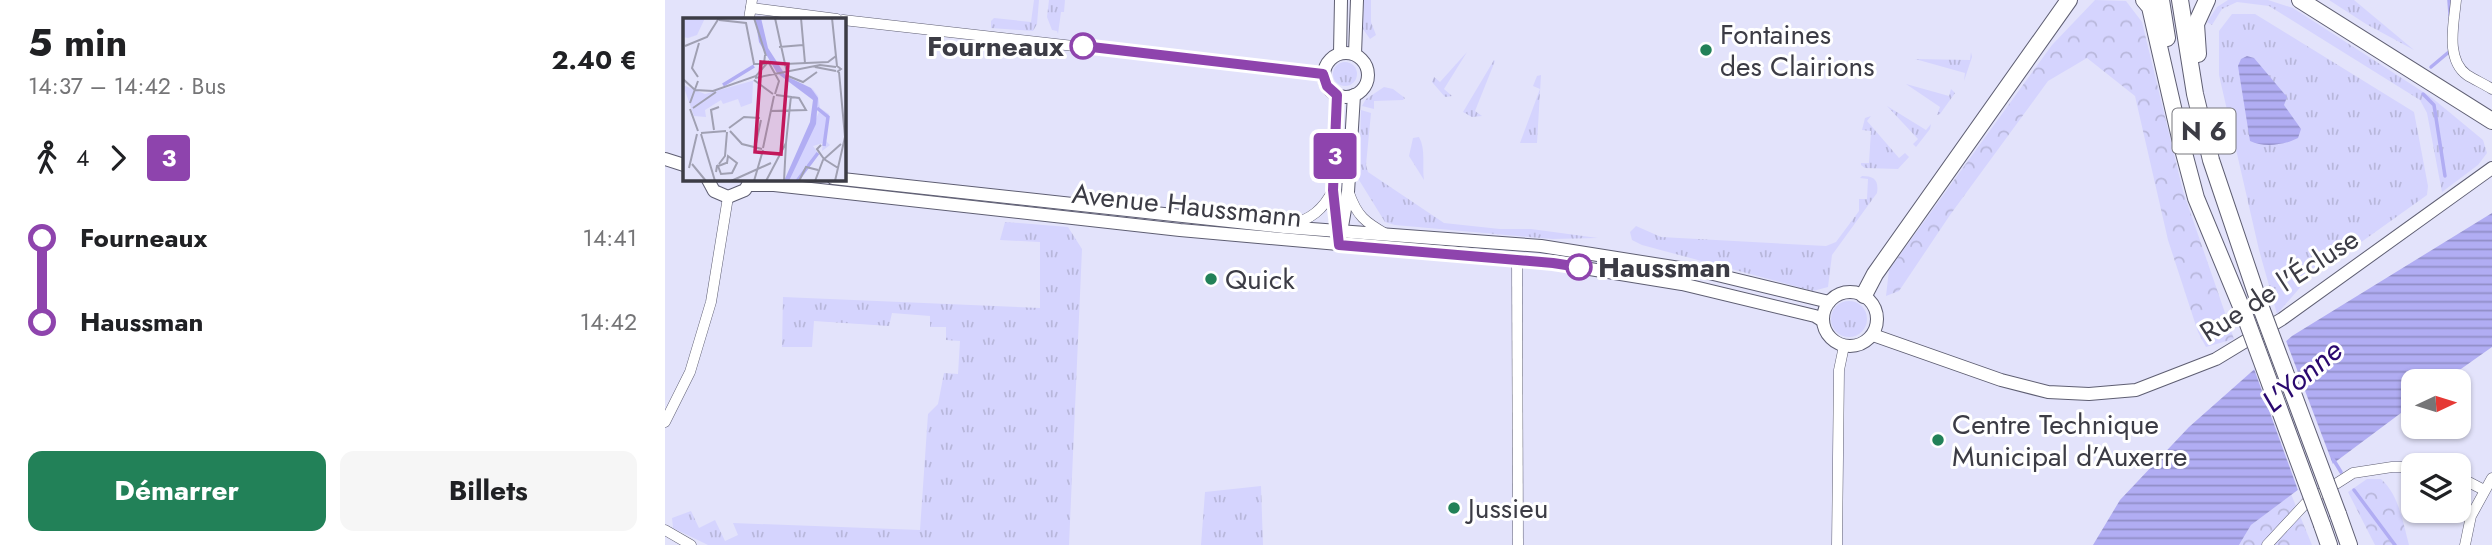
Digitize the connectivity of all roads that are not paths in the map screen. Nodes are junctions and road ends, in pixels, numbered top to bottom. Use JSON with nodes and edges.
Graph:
{"nodes":[{"id":1,"x":1341,"y":0,"type":"edge"},
{"id":2,"x":1357,"y":0,"type":"edge"},
{"id":3,"x":2144,"y":0,"type":"edge"},
{"id":4,"x":2161,"y":0,"type":"edge"},
{"id":5,"x":2180,"y":0,"type":"edge"},
{"id":6,"x":2207,"y":0,"type":"edge"},
{"id":7,"x":2300,"y":0,"type":"edge"},
{"id":8,"x":2456,"y":0,"type":"edge"},
{"id":9,"x":2070,"y":2,"type":"edge"},
{"id":10,"x":751,"y":9,"type":"edge"},
{"id":11,"x":829,"y":18,"type":"edge"},
{"id":12,"x":845,"y":20,"type":"edge"},
{"id":13,"x":1340,"y":53,"type":"junction"},
{"id":14,"x":1355,"y":54,"type":"junction"},
{"id":15,"x":1323,"y":74,"type":"junction"},
{"id":16,"x":2492,"y":89,"type":"edge"},
{"id":17,"x":1337,"y":95,"type":"junction"},
{"id":18,"x":1354,"y":95,"type":"junction"},
{"id":19,"x":2492,"y":121,"type":"edge"},
{"id":20,"x":665,"y":159,"type":"edge"},
{"id":21,"x":683,"y":165,"type":"edge"},
{"id":22,"x":2492,"y":168,"type":"edge"},
{"id":23,"x":845,"y":179,"type":"edge"},
{"id":24,"x":708,"y":180,"type":"edge"},
{"id":25,"x":750,"y":182,"type":"edge"},
{"id":26,"x":1333,"y":190,"type":"junction"},
{"id":27,"x":1349,"y":192,"type":"junction"},
{"id":28,"x":729,"y":197,"type":"junction"},
{"id":29,"x":1284,"y":227,"type":"junction"},
{"id":30,"x":1339,"y":231,"type":"junction"},
{"id":31,"x":1386,"y":234,"type":"junction"},
{"id":32,"x":2216,"y":244,"type":"junction"},
{"id":33,"x":1339,"y":245,"type":"junction"},
{"id":34,"x":2243,"y":258,"type":"junction"},
{"id":35,"x":1517,"y":260,"type":"junction"},
{"id":36,"x":1864,"y":295,"type":"junction"},
{"id":37,"x":1829,"y":302,"type":"junction"},
{"id":38,"x":1823,"y":321,"type":"junction"},
{"id":39,"x":1873,"y":335,"type":"junction"},
{"id":40,"x":1844,"y":346,"type":"junction"},
{"id":41,"x":665,"y":422,"type":"edge"},
{"id":42,"x":2401,"y":467,"type":"edge"},
{"id":43,"x":2492,"y":478,"type":"edge"},
{"id":44,"x":2471,"y":483,"type":"edge"},
{"id":45,"x":2484,"y":490,"type":"junction"},
{"id":46,"x":665,"y":530,"type":"edge"},
{"id":47,"x":691,"y":545,"type":"edge"},
{"id":48,"x":1518,"y":545,"type":"edge"},
{"id":49,"x":1837,"y":545,"type":"edge"},
{"id":50,"x":2267,"y":545,"type":"edge"},
{"id":51,"x":2329,"y":545,"type":"edge"},
{"id":52,"x":2349,"y":545,"type":"edge"},
{"id":53,"x":2465,"y":545,"type":"edge"}],
"edges":[{"from":1,"to":13,"type":"street"},
{"from":2,"to":14,"type":"street"},
{"from":3,"to":32,"type":"main road"},
{"from":4,"to":32,"type":"main road","number":"N 6"},
{"from":5,"to":34,"type":"main road","number":"N 6"},
{"from":6,"to":34,"type":"main road"},
{"from":7,"to":19,"type":"main road"},
{"from":8,"to":16,"type":"street"},
{"from":9,"to":36,"type":"main road"},
{"from":10,"to":11,"type":"street"},
{"from":12,"to":15,"type":"street"},
{"from":13,"to":14,"type":"street"},
{"from":13,"to":15,"type":"street"},
{"from":14,"to":18,"type":"street"},
{"from":15,"to":17,"type":"street"},
{"from":17,"to":18,"type":"street"},
{"from":17,"to":26,"type":"street"},
{"from":18,"to":27,"type":"street"},
{"from":20,"to":21,"type":"street"},
{"from":22,"to":39,"type":"street","name":"Rue de l'Écluse"},
{"from":23,"to":29,"type":"street","name":"Avenue Haussmann"},
{"from":24,"to":28,"type":"street"},
{"from":25,"to":28,"type":"street"},
{"from":25,"to":33,"type":"street","name":"Avenue Haussmann"},
{"from":26,"to":29,"type":"street"},
{"from":26,"to":30,"type":"street"},
{"from":27,"to":30,"type":"street"},
{"from":27,"to":31,"type":"street"},
{"from":28,"to":41,"type":"street"},
{"from":29,"to":30,"type":"street","name":"Avenue Haussmann"},
{"from":30,"to":31,"type":"street","name":"Avenue Haussmann"},
{"from":30,"to":33,"type":"street"},
{"from":31,"to":37,"type":"street","name":"Avenue Haussmann"},
{"from":32,"to":51,"type":"main road","number":"N 6","bridge":true},
{"from":33,"to":35,"type":"street","name":"Avenue Haussmann"},
{"from":34,"to":52,"type":"main road","number":"N 6","bridge":true},
{"from":35,"to":38,"type":"street","name":"Avenue Haussmann"},
{"from":35,"to":48,"type":"street"},
{"from":36,"to":37,"type":"street"},
{"from":36,"to":39,"type":"street"},
{"from":37,"to":38,"type":"street"},
{"from":38,"to":40,"type":"street"},
{"from":39,"to":40,"type":"street"},
{"from":40,"to":49,"type":"street"},
{"from":42,"to":50,"type":"street"},
{"from":43,"to":45,"type":"street"},
{"from":44,"to":45,"type":"street"},
{"from":45,"to":53,"type":"street"},
{"from":46,"to":47,"type":"street"}]}
